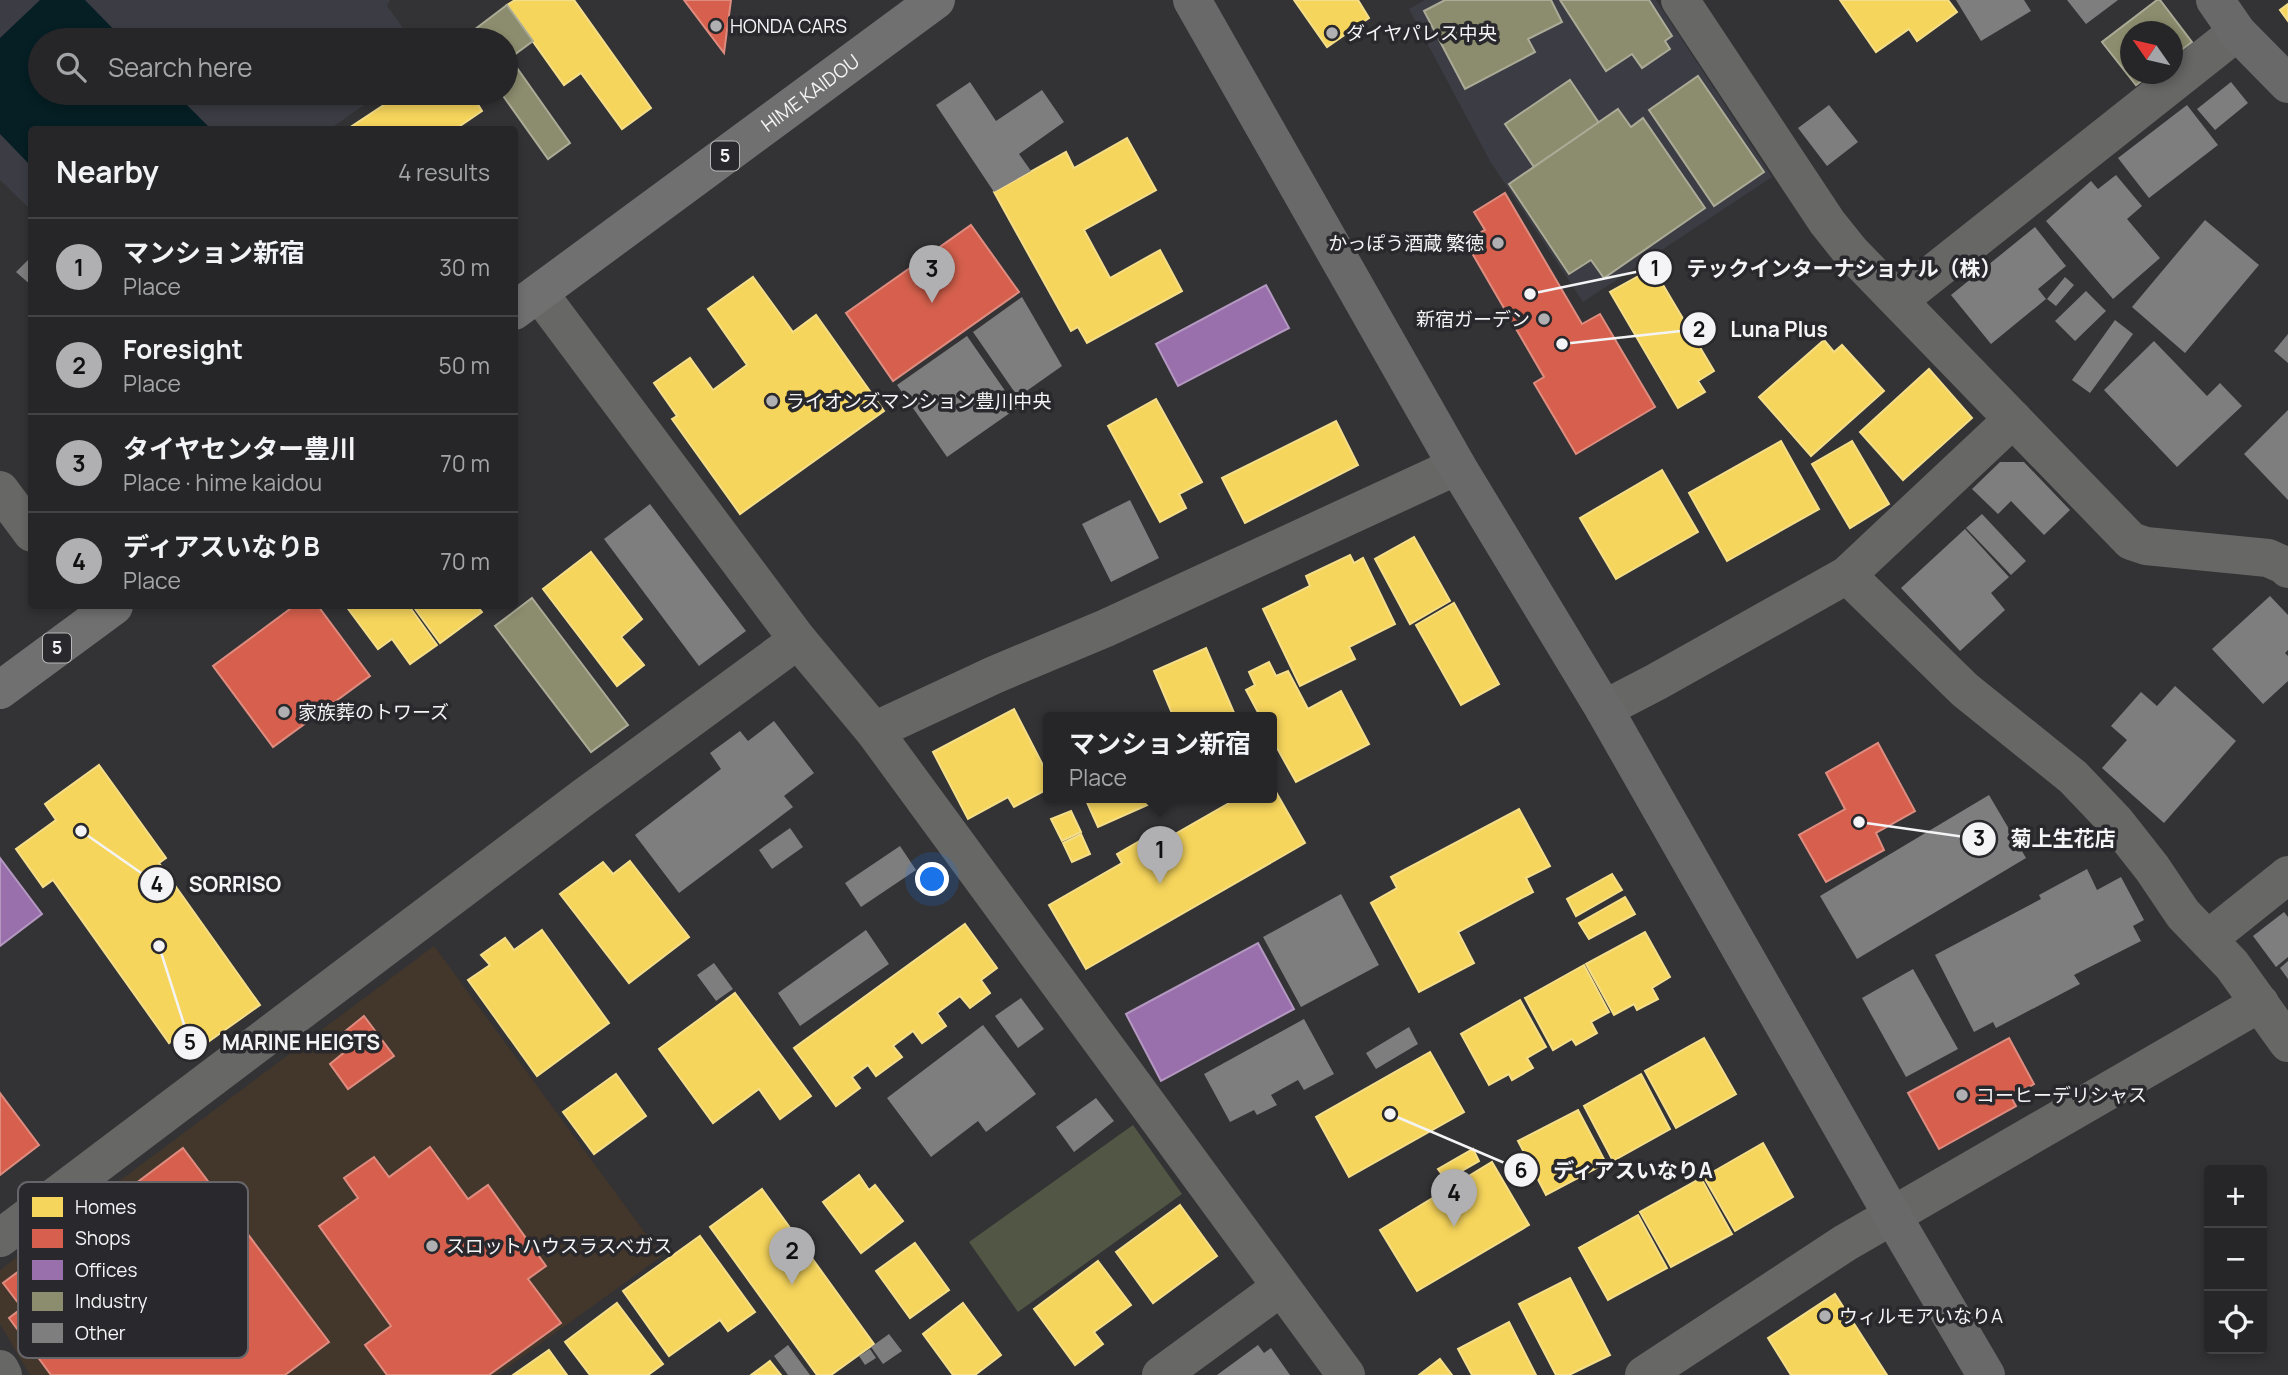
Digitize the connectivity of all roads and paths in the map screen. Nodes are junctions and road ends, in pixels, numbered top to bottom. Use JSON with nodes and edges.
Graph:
{"nodes":[{"id":1,"x":936,"y":0,"type":"edge"},
{"id":2,"x":1192,"y":0,"type":"edge"},
{"id":3,"x":1680,"y":0,"type":"edge"},
{"id":4,"x":2215,"y":0,"type":"edge"},
{"id":5,"x":2238,"y":32,"type":"junction"},
{"id":6,"x":2288,"y":84,"type":"edge"},
{"id":7,"x":1899,"y":300,"type":"junction"},
{"id":8,"x":527,"y":302,"type":"edge"},
{"id":9,"x":2012,"y":419,"type":"junction"},
{"id":10,"x":1457,"y":466,"type":"junction"},
{"id":11,"x":0,"y":490,"type":"edge"},
{"id":12,"x":28,"y":528,"type":"edge"},
{"id":13,"x":2288,"y":569,"type":"edge"},
{"id":14,"x":1847,"y":575,"type":"junction"},
{"id":15,"x":100,"y":610,"type":"edge"},
{"id":16,"x":798,"y":640,"type":"junction"},
{"id":17,"x":0,"y":690,"type":"edge"},
{"id":18,"x":1604,"y":709,"type":"junction"},
{"id":19,"x":874,"y":731,"type":"junction"},
{"id":20,"x":2288,"y":875,"type":"edge"},
{"id":21,"x":2208,"y":939,"type":"junction"},
{"id":22,"x":2260,"y":1003,"type":"junction"},
{"id":23,"x":2288,"y":1043,"type":"edge"},
{"id":24,"x":74,"y":1182,"type":"edge"},
{"id":25,"x":1892,"y":1215,"type":"junction"},
{"id":26,"x":18,"y":1224,"type":"edge"},
{"id":27,"x":0,"y":1238,"type":"edge"},
{"id":28,"x":1280,"y":1287,"type":"junction"},
{"id":29,"x":0,"y":1369,"type":"edge"},
{"id":30,"x":3,"y":1375,"type":"edge"},
{"id":31,"x":1161,"y":1375,"type":"edge"},
{"id":32,"x":1346,"y":1375,"type":"edge"},
{"id":33,"x":1644,"y":1375,"type":"edge"},
{"id":34,"x":1986,"y":1375,"type":"edge"}],
"edges":[{"from":1,"to":8,"type":"main road","name":"HIME KAIDOU","number":"5"},
{"from":2,"to":10,"type":"street"},
{"from":3,"to":7,"type":"street"},
{"from":4,"to":5,"type":"street"},
{"from":5,"to":6,"type":"street"},
{"from":5,"to":7,"type":"street"},
{"from":7,"to":9,"type":"street"},
{"from":8,"to":16,"type":"street"},
{"from":9,"to":13,"type":"street"},
{"from":9,"to":14,"type":"street"},
{"from":10,"to":18,"type":"street"},
{"from":10,"to":19,"type":"street"},
{"from":11,"to":12,"type":"street"},
{"from":14,"to":18,"type":"street"},
{"from":14,"to":21,"type":"street"},
{"from":15,"to":17,"type":"main road","number":"5"},
{"from":16,"to":19,"type":"street"},
{"from":16,"to":24,"type":"street"},
{"from":18,"to":25,"type":"street"},
{"from":19,"to":28,"type":"street"},
{"from":20,"to":21,"type":"street"},
{"from":21,"to":22,"type":"street"},
{"from":22,"to":23,"type":"street"},
{"from":22,"to":25,"type":"street"},
{"from":25,"to":33,"type":"street"},
{"from":25,"to":34,"type":"street"},
{"from":26,"to":27,"type":"street"},
{"from":28,"to":31,"type":"street"},
{"from":28,"to":32,"type":"street"},
{"from":29,"to":30,"type":"street"}]}
